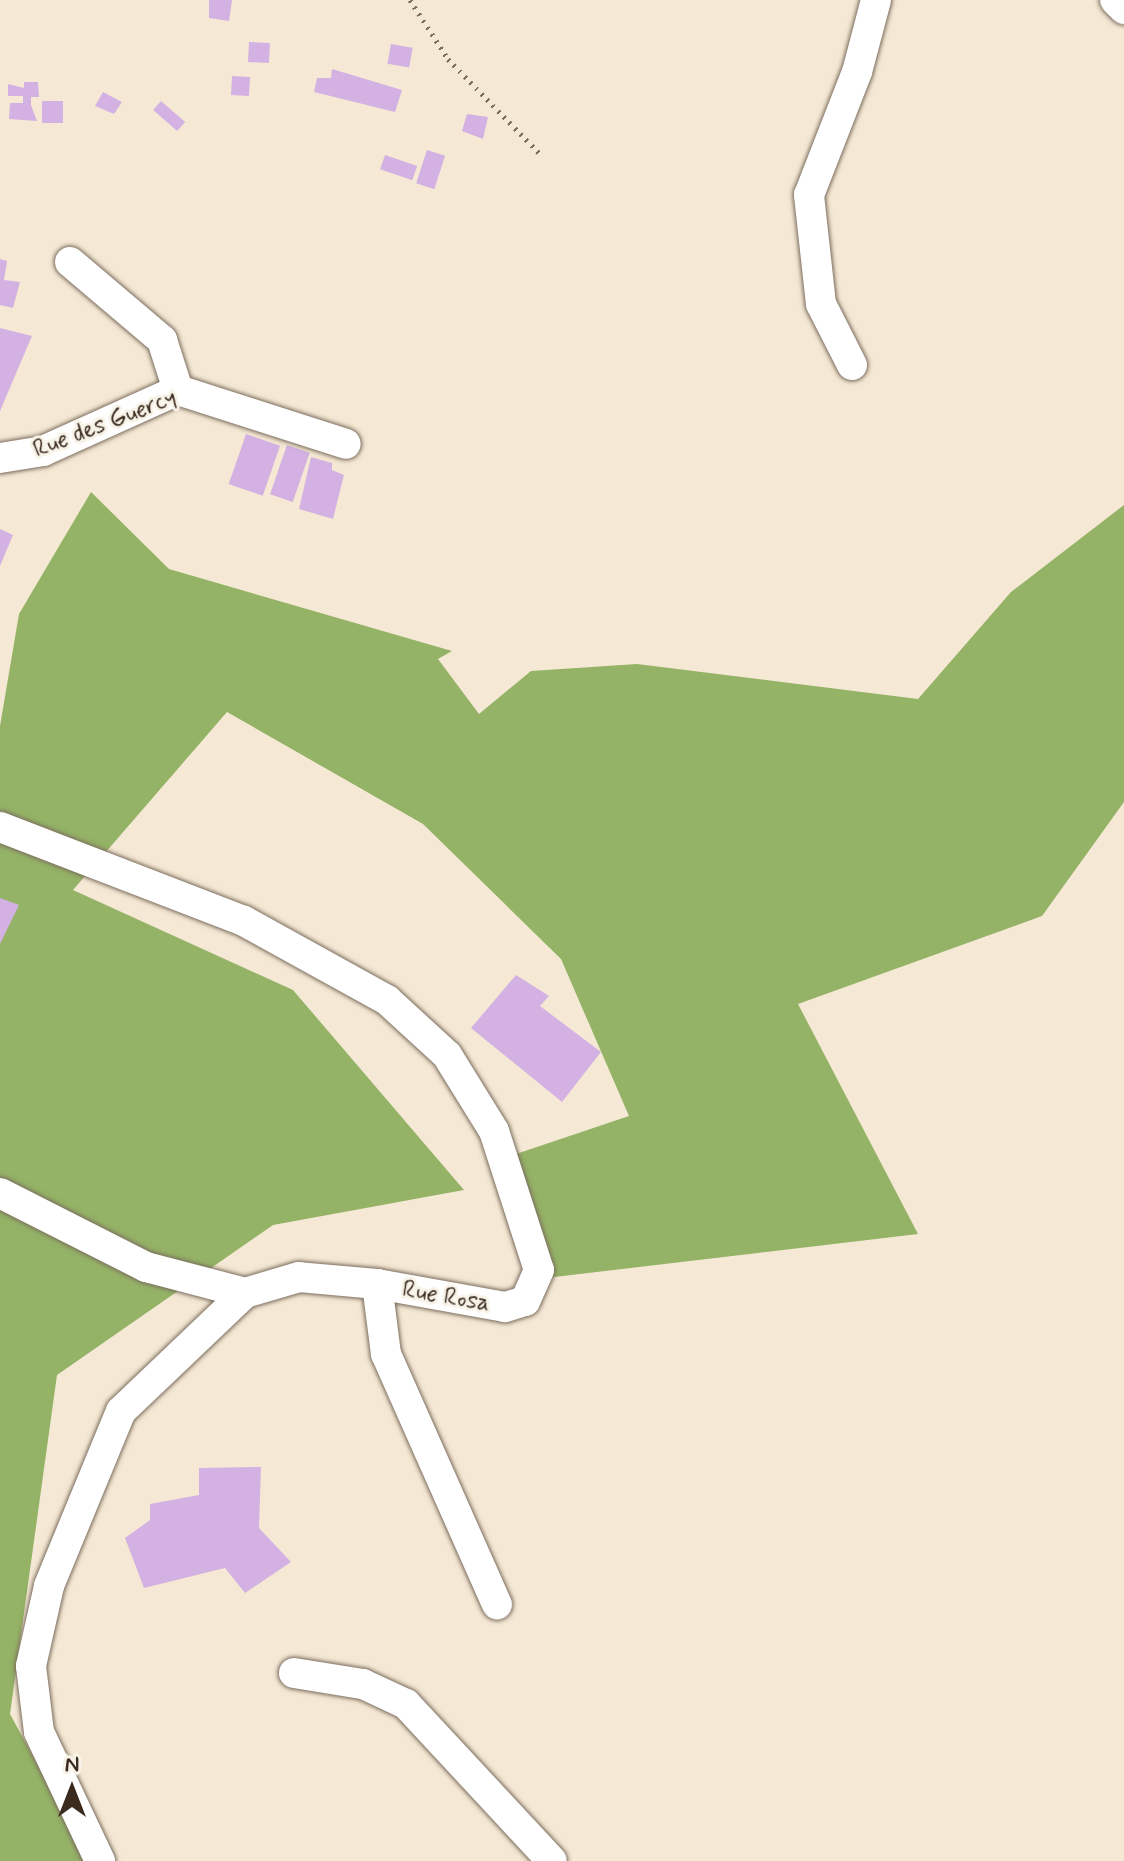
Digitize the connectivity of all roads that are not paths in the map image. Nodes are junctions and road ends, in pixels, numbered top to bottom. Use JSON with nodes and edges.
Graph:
{"nodes":[{"id":1,"x":876,"y":0,"type":"edge"},
{"id":2,"x":1115,"y":0,"type":"edge"},
{"id":3,"x":1124,"y":9,"type":"edge"},
{"id":4,"x":70,"y":262,"type":"dead end"},
{"id":5,"x":852,"y":365,"type":"dead end"},
{"id":6,"x":178,"y":390,"type":"junction"},
{"id":7,"x":346,"y":444,"type":"dead end"},
{"id":8,"x":0,"y":458,"type":"edge"},
{"id":9,"x":0,"y":827,"type":"edge"},
{"id":10,"x":0,"y":1193,"type":"edge"},
{"id":11,"x":377,"y":1284,"type":"junction"},
{"id":12,"x":245,"y":1293,"type":"junction"},
{"id":13,"x":497,"y":1605,"type":"dead end"},
{"id":14,"x":294,"y":1673,"type":"dead end"},
{"id":15,"x":100,"y":1861,"type":"edge"},
{"id":16,"x":552,"y":1861,"type":"edge"}],
"edges":[{"from":1,"to":5,"type":"street"},
{"from":2,"to":3,"type":"street"},
{"from":4,"to":6,"type":"street"},
{"from":6,"to":7,"type":"street","name":"Rue des Guercy"},
{"from":6,"to":8,"type":"street","name":"Rue des Guercy"},
{"from":9,"to":11,"type":"street","name":"Rue Rosa"},
{"from":10,"to":12,"type":"street"},
{"from":11,"to":12,"type":"street","name":"Rue Rosa"},
{"from":11,"to":13,"type":"street"},
{"from":12,"to":15,"type":"street","name":"Rue Rosa"},
{"from":14,"to":16,"type":"street"}]}
